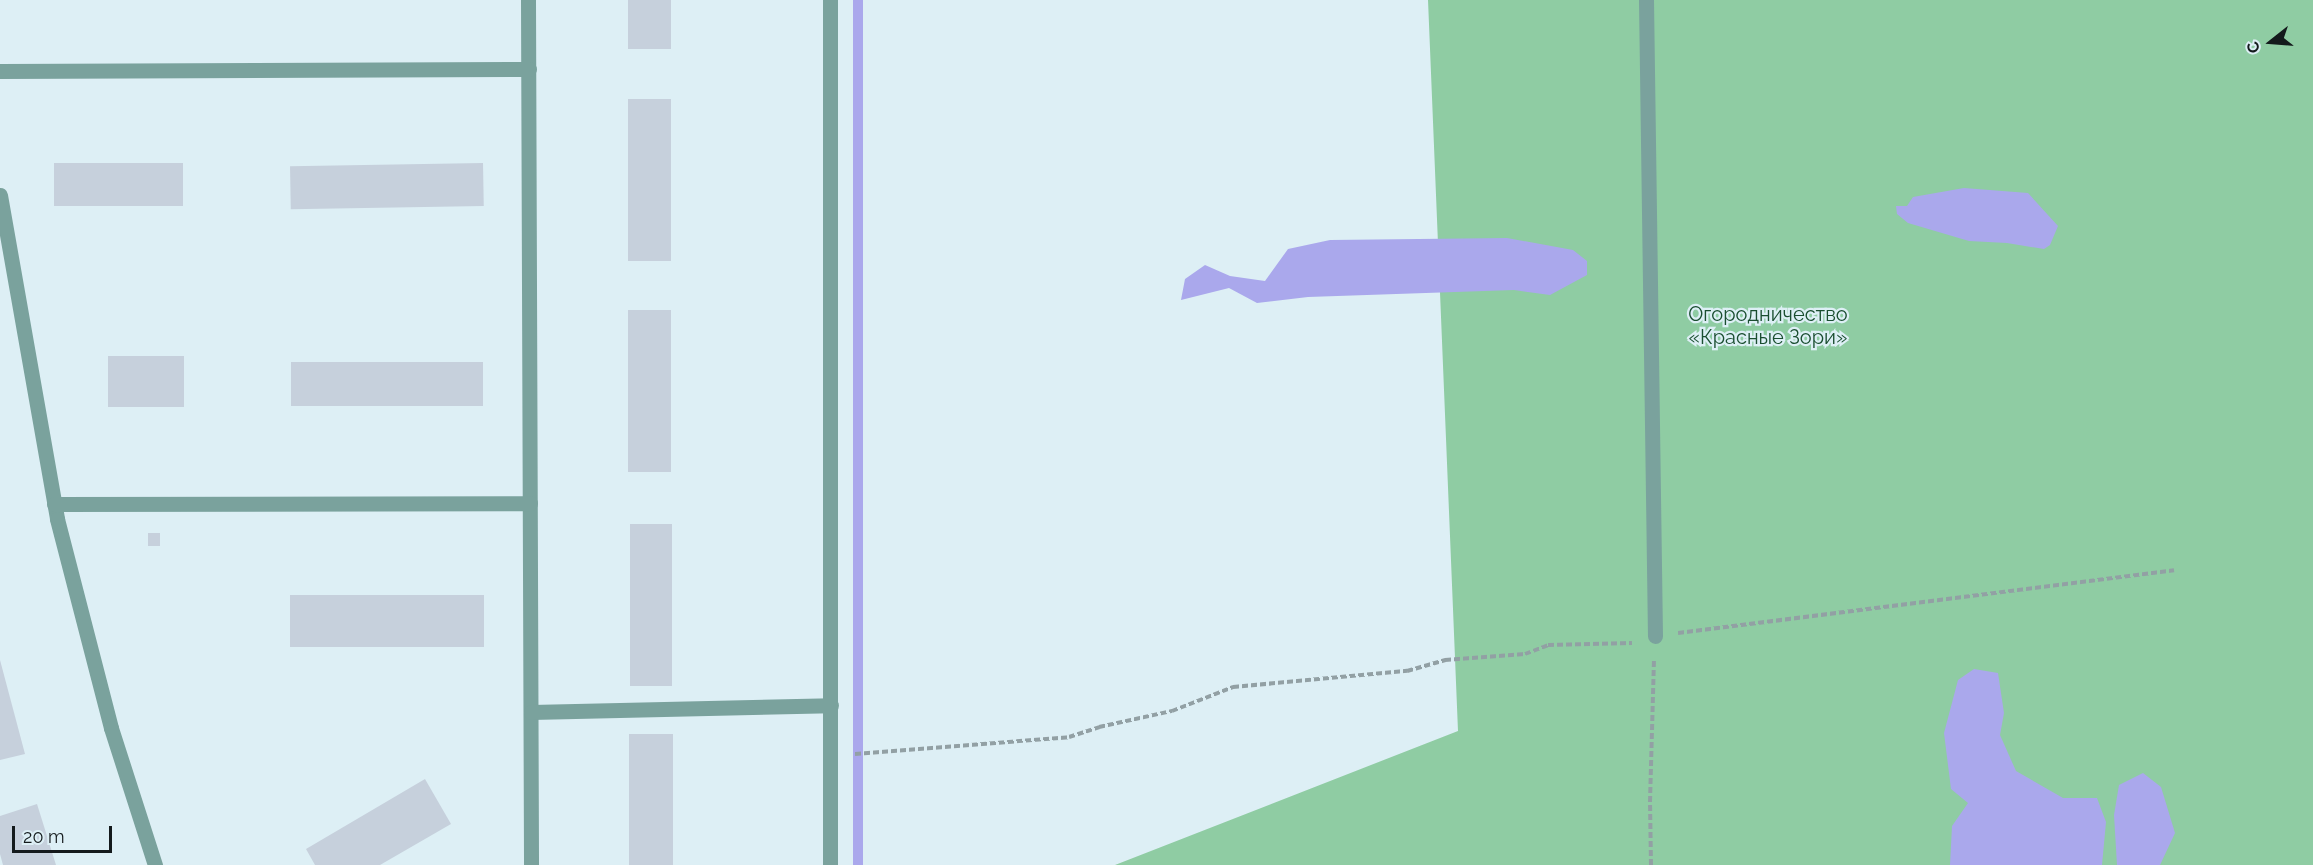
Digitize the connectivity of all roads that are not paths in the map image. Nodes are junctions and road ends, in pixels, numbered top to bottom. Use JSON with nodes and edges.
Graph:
{"nodes":[{"id":1,"x":528,"y":0,"type":"edge"},
{"id":2,"x":830,"y":0,"type":"edge"},
{"id":3,"x":1646,"y":0,"type":"edge"},
{"id":4,"x":529,"y":69,"type":"junction"},
{"id":5,"x":0,"y":70,"type":"edge"},
{"id":6,"x":0,"y":195,"type":"edge"},
{"id":7,"x":530,"y":503,"type":"junction"},
{"id":8,"x":54,"y":504,"type":"junction"},
{"id":9,"x":1655,"y":636,"type":"road end"},
{"id":10,"x":831,"y":705,"type":"junction"},
{"id":11,"x":531,"y":712,"type":"junction"},
{"id":12,"x":155,"y":865,"type":"edge"},
{"id":13,"x":531,"y":865,"type":"edge"},
{"id":14,"x":830,"y":865,"type":"edge"}],
"edges":[{"from":1,"to":4,"type":"street"},
{"from":2,"to":10,"type":"street"},
{"from":3,"to":9,"type":"street"},
{"from":4,"to":5,"type":"street"},
{"from":4,"to":7,"type":"street"},
{"from":6,"to":8,"type":"street"},
{"from":7,"to":8,"type":"street"},
{"from":7,"to":11,"type":"street"},
{"from":8,"to":12,"type":"street"},
{"from":10,"to":11,"type":"street"},
{"from":10,"to":14,"type":"street"},
{"from":11,"to":13,"type":"street"}]}
